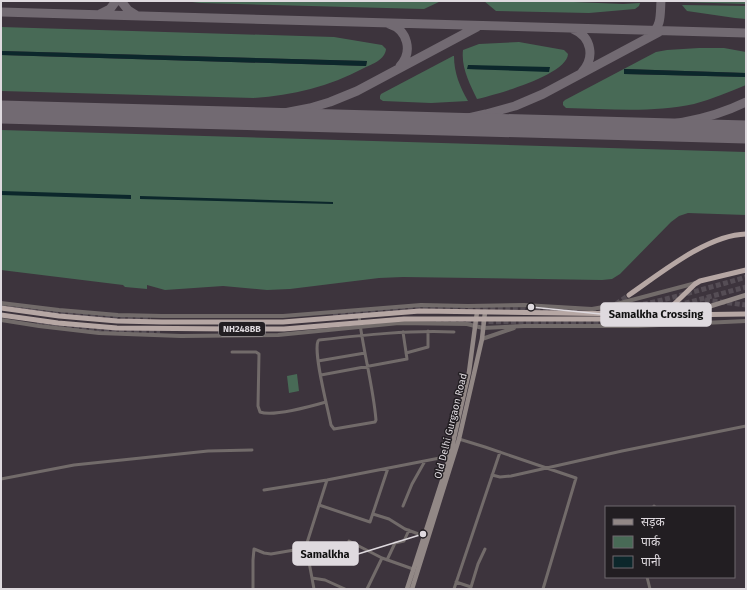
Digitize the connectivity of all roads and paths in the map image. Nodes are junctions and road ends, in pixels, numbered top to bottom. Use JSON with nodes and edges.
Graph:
{"nodes":[{"id":1,"x":746,"y":234,"type":"edge"},
{"id":2,"x":746,"y":270,"type":"edge"},
{"id":3,"x":698,"y":282,"type":"junction"},
{"id":4,"x":630,"y":295,"type":"tunnel mouth"},
{"id":5,"x":746,"y":295,"type":"edge"},
{"id":6,"x":1,"y":302,"type":"edge"},
{"id":7,"x":1,"y":308,"type":"edge"},
{"id":8,"x":477,"y":312,"type":"junction"},
{"id":9,"x":485,"y":312,"type":"junction"},
{"id":10,"x":666,"y":312,"type":"junction"},
{"id":11,"x":746,"y":314,"type":"edge"},
{"id":12,"x":1,"y":315,"type":"edge"},
{"id":13,"x":359,"y":315,"type":"junction"},
{"id":14,"x":477,"y":319,"type":"junction"},
{"id":15,"x":484,"y":319,"type":"junction"},
{"id":16,"x":1,"y":320,"type":"edge"},
{"id":17,"x":746,"y":321,"type":"edge"},
{"id":18,"x":360,"y":324,"type":"junction"},
{"id":19,"x":476,"y":326,"type":"junction"},
{"id":20,"x":524,"y":326,"type":"junction"},
{"id":21,"x":483,"y":328,"type":"junction"},
{"id":22,"x":428,"y":331,"type":"junction"},
{"id":23,"x":403,"y":332,"type":"junction"},
{"id":24,"x":454,"y":332,"type":"dead end"},
{"id":25,"x":362,"y":336,"type":"junction"},
{"id":26,"x":482,"y":339,"type":"junction"},
{"id":27,"x":232,"y":352,"type":"dead end"},
{"id":28,"x":365,"y":353,"type":"junction"},
{"id":29,"x":406,"y":353,"type":"junction"},
{"id":30,"x":318,"y":361,"type":"junction"},
{"id":31,"x":368,"y":366,"type":"junction"},
{"id":32,"x":321,"y":375,"type":"junction"},
{"id":33,"x":326,"y":402,"type":"junction"},
{"id":34,"x":746,"y":426,"type":"edge"},
{"id":35,"x":459,"y":440,"type":"junction"},
{"id":36,"x":252,"y":450,"type":"dead end"},
{"id":37,"x":500,"y":452,"type":"junction"},
{"id":38,"x":451,"y":458,"type":"junction"},
{"id":39,"x":425,"y":461,"type":"junction"},
{"id":40,"x":547,"y":467,"type":"junction"},
{"id":41,"x":388,"y":468,"type":"junction"},
{"id":42,"x":492,"y":476,"type":"junction"},
{"id":43,"x":1,"y":479,"type":"edge"},
{"id":44,"x":328,"y":480,"type":"junction"},
{"id":45,"x":264,"y":490,"type":"dead end"},
{"id":46,"x":319,"y":505,"type":"junction"},
{"id":47,"x":403,"y":506,"type":"dead end"},
{"id":48,"x":373,"y":514,"type":"junction"},
{"id":49,"x":409,"y":530,"type":"junction"},
{"id":50,"x":424,"y":536,"type":"junction"},
{"id":51,"x":349,"y":541,"type":"dead end"},
{"id":52,"x":306,"y":548,"type":"junction"},
{"id":53,"x":485,"y":549,"type":"dead end"},
{"id":54,"x":382,"y":558,"type":"junction"},
{"id":55,"x":386,"y":560,"type":"junction"},
{"id":56,"x":413,"y":569,"type":"junction"},
{"id":57,"x":312,"y":578,"type":"junction"},
{"id":58,"x":647,"y":578,"type":"edge"},
{"id":59,"x":456,"y":582,"type":"junction"},
{"id":60,"x":253,"y":589,"type":"edge"},
{"id":61,"x":314,"y":589,"type":"edge"},
{"id":62,"x":345,"y":589,"type":"edge"},
{"id":63,"x":367,"y":589,"type":"edge"},
{"id":64,"x":407,"y":589,"type":"edge"},
{"id":65,"x":412,"y":589,"type":"edge"},
{"id":66,"x":454,"y":589,"type":"edge"},
{"id":67,"x":543,"y":589,"type":"edge"},
{"id":68,"x":650,"y":589,"type":"edge"}],
"edges":[{"from":1,"to":4,"type":"highway"},
{"from":2,"to":3,"type":"highway"},
{"from":3,"to":6,"type":"street"},
{"from":3,"to":10,"type":"highway"},
{"from":5,"to":10,"type":"main road"},
{"from":7,"to":13,"type":"highway","number":"NH248BB"},
{"from":8,"to":9,"type":"highway","number":"NH248BB"},
{"from":8,"to":13,"type":"highway","number":"NH248BB"},
{"from":8,"to":14,"type":"main road","name":"Old Delhi Gurgaon Road"},
{"from":9,"to":10,"type":"highway","number":"NH248BB"},
{"from":9,"to":15,"type":"main road","name":"Old Delhi Gurgaon Road"},
{"from":11,"to":15,"type":"highway","number":"NH248BB"},
{"from":12,"to":18,"type":"highway","number":"NH248BB"},
{"from":13,"to":18,"type":"street"},
{"from":14,"to":15,"type":"highway","number":"NH248BB"},
{"from":14,"to":18,"type":"highway","number":"NH248BB"},
{"from":14,"to":19,"type":"main road","name":"Old Delhi Gurgaon Road"},
{"from":15,"to":21,"type":"main road","name":"Old Delhi Gurgaon Road"},
{"from":16,"to":18,"type":"street"},
{"from":17,"to":20,"type":"street"},
{"from":18,"to":19,"type":"street"},
{"from":18,"to":25,"type":"street"},
{"from":19,"to":21,"type":"street"},
{"from":19,"to":38,"type":"main road","name":"Old Delhi Gurgaon Road"},
{"from":20,"to":21,"type":"street"},
{"from":20,"to":26,"type":"street"},
{"from":21,"to":26,"type":"main road","name":"Old Delhi Gurgaon Road"},
{"from":22,"to":23,"type":"street"},
{"from":22,"to":24,"type":"street"},
{"from":22,"to":29,"type":"street"},
{"from":23,"to":25,"type":"street"},
{"from":23,"to":29,"type":"street"},
{"from":25,"to":28,"type":"street"},
{"from":25,"to":30,"type":"street"},
{"from":26,"to":35,"type":"main road","name":"Old Delhi Gurgaon Road"},
{"from":27,"to":33,"type":"street"},
{"from":28,"to":30,"type":"street"},
{"from":28,"to":31,"type":"street"},
{"from":29,"to":31,"type":"street"},
{"from":30,"to":32,"type":"street"},
{"from":31,"to":32,"type":"street"},
{"from":31,"to":33,"type":"street"},
{"from":32,"to":33,"type":"street"},
{"from":34,"to":40,"type":"street"},
{"from":35,"to":37,"type":"street"},
{"from":35,"to":38,"type":"main road","name":"Old Delhi Gurgaon Road"},
{"from":36,"to":43,"type":"street"},
{"from":37,"to":40,"type":"street"},
{"from":37,"to":42,"type":"street"},
{"from":38,"to":39,"type":"street"},
{"from":38,"to":50,"type":"main road","name":"Old Delhi Gurgaon Road"},
{"from":38,"to":65,"type":"main road","name":"Old Delhi Gurgaon Road"},
{"from":39,"to":41,"type":"street"},
{"from":39,"to":47,"type":"street"},
{"from":40,"to":42,"type":"street"},
{"from":40,"to":67,"type":"street"},
{"from":41,"to":44,"type":"street"},
{"from":41,"to":48,"type":"street"},
{"from":42,"to":59,"type":"street"},
{"from":44,"to":45,"type":"street"},
{"from":44,"to":46,"type":"street"},
{"from":46,"to":48,"type":"street"},
{"from":46,"to":52,"type":"street"},
{"from":48,"to":49,"type":"street"},
{"from":49,"to":50,"type":"street"},
{"from":49,"to":55,"type":"street"},
{"from":50,"to":56,"type":"main road","name":"Old Delhi Gurgaon Road"},
{"from":51,"to":54,"type":"street"},
{"from":52,"to":57,"type":"street"},
{"from":52,"to":60,"type":"street"},
{"from":53,"to":59,"type":"street"},
{"from":54,"to":55,"type":"street"},
{"from":54,"to":63,"type":"street"},
{"from":55,"to":56,"type":"street"},
{"from":56,"to":64,"type":"main road","name":"Old Delhi Gurgaon Road"},
{"from":57,"to":61,"type":"street"},
{"from":57,"to":62,"type":"street"},
{"from":58,"to":68,"type":"street"},
{"from":59,"to":66,"type":"street"}]}
